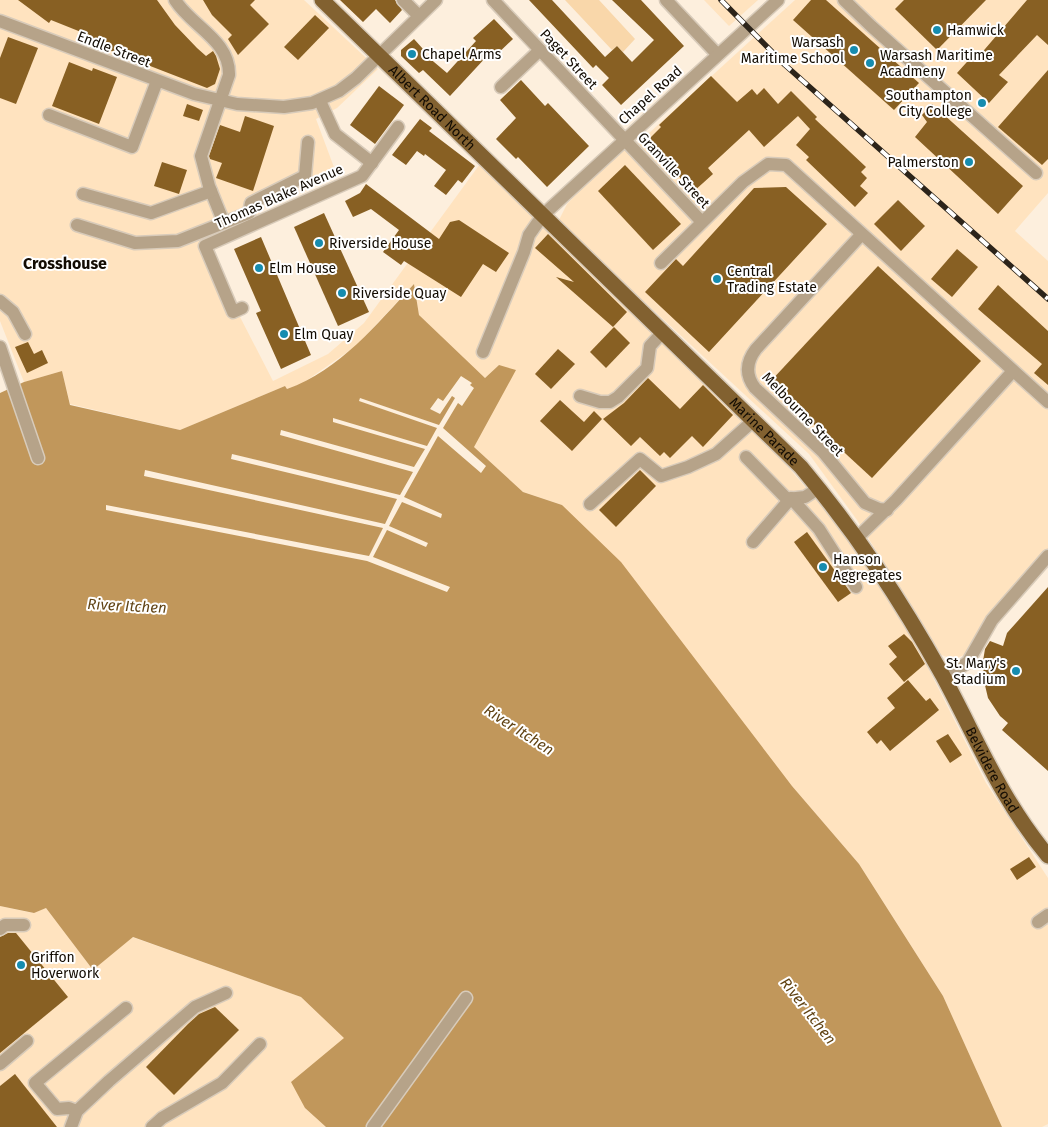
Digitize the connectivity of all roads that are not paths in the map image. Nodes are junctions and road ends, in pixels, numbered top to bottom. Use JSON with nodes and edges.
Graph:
{"nodes":[{"id":1,"x":175,"y":0,"type":"edge"},
{"id":2,"x":322,"y":0,"type":"edge"},
{"id":3,"x":403,"y":0,"type":"edge"},
{"id":4,"x":436,"y":0,"type":"edge"},
{"id":5,"x":493,"y":0,"type":"edge"},
{"id":6,"x":666,"y":0,"type":"edge"},
{"id":7,"x":778,"y":0,"type":"edge"},
{"id":8,"x":844,"y":0,"type":"edge"},
{"id":9,"x":419,"y":16,"type":"junction"},
{"id":10,"x":0,"y":22,"type":"edge"},
{"id":11,"x":540,"y":50,"type":"junction"},
{"id":12,"x":717,"y":54,"type":"junction"},
{"id":13,"x":378,"y":55,"type":"junction"},
{"id":14,"x":157,"y":81,"type":"junction"},
{"id":15,"x":501,"y":87,"type":"dead end"},
{"id":16,"x":219,"y":101,"type":"junction"},
{"id":17,"x":320,"y":101,"type":"junction"},
{"id":18,"x":49,"y":116,"type":"dead end"},
{"id":19,"x":398,"y":127,"type":"dead end"},
{"id":20,"x":624,"y":139,"type":"junction"},
{"id":21,"x":308,"y":142,"type":"dead end"},
{"id":22,"x":372,"y":163,"type":"junction"},
{"id":23,"x":1036,"y":173,"type":"dead end"},
{"id":24,"x":211,"y":191,"type":"junction"},
{"id":25,"x":83,"y":194,"type":"dead end"},
{"id":26,"x":543,"y":215,"type":"junction"},
{"id":27,"x":702,"y":222,"type":"junction"},
{"id":28,"x":224,"y":223,"type":"junction"},
{"id":29,"x":77,"y":225,"type":"dead end"},
{"id":30,"x":861,"y":235,"type":"junction"},
{"id":31,"x":662,"y":263,"type":"dead end"},
{"id":32,"x":0,"y":301,"type":"edge"},
{"id":33,"x":242,"y":308,"type":"dead end"},
{"id":34,"x":663,"y":332,"type":"junction"},
{"id":35,"x":25,"y":334,"type":"dead end"},
{"id":36,"x":0,"y":347,"type":"edge"},
{"id":37,"x":482,"y":352,"type":"dead end"},
{"id":38,"x":1013,"y":371,"type":"junction"},
{"id":39,"x":580,"y":396,"type":"dead end"},
{"id":40,"x":1048,"y":402,"type":"edge"},
{"id":41,"x":754,"y":420,"type":"junction"},
{"id":42,"x":746,"y":457,"type":"dead end"},
{"id":43,"x":38,"y":458,"type":"dead end"},
{"id":44,"x":819,"y":488,"type":"junction"},
{"id":45,"x":791,"y":498,"type":"junction"},
{"id":46,"x":590,"y":504,"type":"dead end"},
{"id":47,"x":887,"y":510,"type":"junction"},
{"id":48,"x":858,"y":538,"type":"junction"},
{"id":49,"x":752,"y":542,"type":"dead end"},
{"id":50,"x":1048,"y":556,"type":"edge"},
{"id":51,"x":856,"y":587,"type":"dead end"},
{"id":52,"x":944,"y":679,"type":"junction"},
{"id":53,"x":1048,"y":856,"type":"edge"},
{"id":54,"x":24,"y":925,"type":"dead end"},
{"id":55,"x":0,"y":929,"type":"edge"},
{"id":56,"x":226,"y":993,"type":"dead end"},
{"id":57,"x":466,"y":998,"type":"dead end"},
{"id":58,"x":126,"y":1008,"type":"dead end"},
{"id":59,"x":27,"y":1041,"type":"dead end"},
{"id":60,"x":260,"y":1044,"type":"dead end"},
{"id":61,"x":0,"y":1064,"type":"edge"},
{"id":62,"x":77,"y":1111,"type":"junction"},
{"id":63,"x":71,"y":1127,"type":"edge"},
{"id":64,"x":152,"y":1127,"type":"edge"},
{"id":65,"x":373,"y":1127,"type":"edge"}],
"edges":[{"from":1,"to":16,"type":"street"},
{"from":2,"to":13,"type":"main road","name":"Albert Road North"},
{"from":3,"to":9,"type":"street"},
{"from":4,"to":9,"type":"street","name":"Endle Street"},
{"from":5,"to":11,"type":"street","name":"Paget Street"},
{"from":6,"to":12,"type":"street"},
{"from":7,"to":12,"type":"street","name":"Chapel Road"},
{"from":8,"to":23,"type":"street"},
{"from":9,"to":13,"type":"street","name":"Endle Street"},
{"from":10,"to":14,"type":"street","name":"Endle Street"},
{"from":11,"to":15,"type":"street"},
{"from":11,"to":20,"type":"street","name":"Paget Street"},
{"from":12,"to":20,"type":"street","name":"Chapel Road"},
{"from":13,"to":17,"type":"street","name":"Endle Street"},
{"from":13,"to":26,"type":"main road","name":"Albert Road North"},
{"from":14,"to":16,"type":"street","name":"Endle Street"},
{"from":14,"to":18,"type":"street"},
{"from":16,"to":17,"type":"street","name":"Endle Street"},
{"from":16,"to":24,"type":"street"},
{"from":17,"to":22,"type":"street"},
{"from":19,"to":22,"type":"street","name":"Thomas Blake Avenue"},
{"from":20,"to":26,"type":"street","name":"Chapel Road"},
{"from":20,"to":27,"type":"street","name":"Granville Street"},
{"from":21,"to":28,"type":"street"},
{"from":22,"to":33,"type":"street","name":"Thomas Blake Avenue"},
{"from":24,"to":25,"type":"street"},
{"from":24,"to":28,"type":"street"},
{"from":26,"to":34,"type":"main road","name":"Marine Parade"},
{"from":26,"to":37,"type":"street","name":"Chapel Road"},
{"from":27,"to":30,"type":"street"},
{"from":27,"to":31,"type":"street"},
{"from":28,"to":29,"type":"street"},
{"from":30,"to":38,"type":"street"},
{"from":30,"to":47,"type":"street","name":"Melbourne Street"},
{"from":32,"to":35,"type":"street"},
{"from":34,"to":39,"type":"street"},
{"from":34,"to":41,"type":"main road","name":"Marine Parade"},
{"from":36,"to":43,"type":"street"},
{"from":38,"to":40,"type":"street"},
{"from":38,"to":47,"type":"street"},
{"from":41,"to":44,"type":"main road","name":"Marine Parade"},
{"from":41,"to":46,"type":"street"},
{"from":42,"to":45,"type":"street"},
{"from":44,"to":45,"type":"street"},
{"from":44,"to":48,"type":"main road","name":"Marine Parade"},
{"from":45,"to":49,"type":"street"},
{"from":45,"to":51,"type":"street"},
{"from":47,"to":48,"type":"street"},
{"from":48,"to":52,"type":"main road","name":"Marine Parade"},
{"from":50,"to":52,"type":"street"},
{"from":52,"to":53,"type":"main road","name":"Belvidere Road"},
{"from":54,"to":55,"type":"street"},
{"from":56,"to":62,"type":"street"},
{"from":57,"to":65,"type":"street"},
{"from":58,"to":62,"type":"street"},
{"from":59,"to":61,"type":"street"},
{"from":60,"to":64,"type":"street"},
{"from":62,"to":63,"type":"street"}]}
